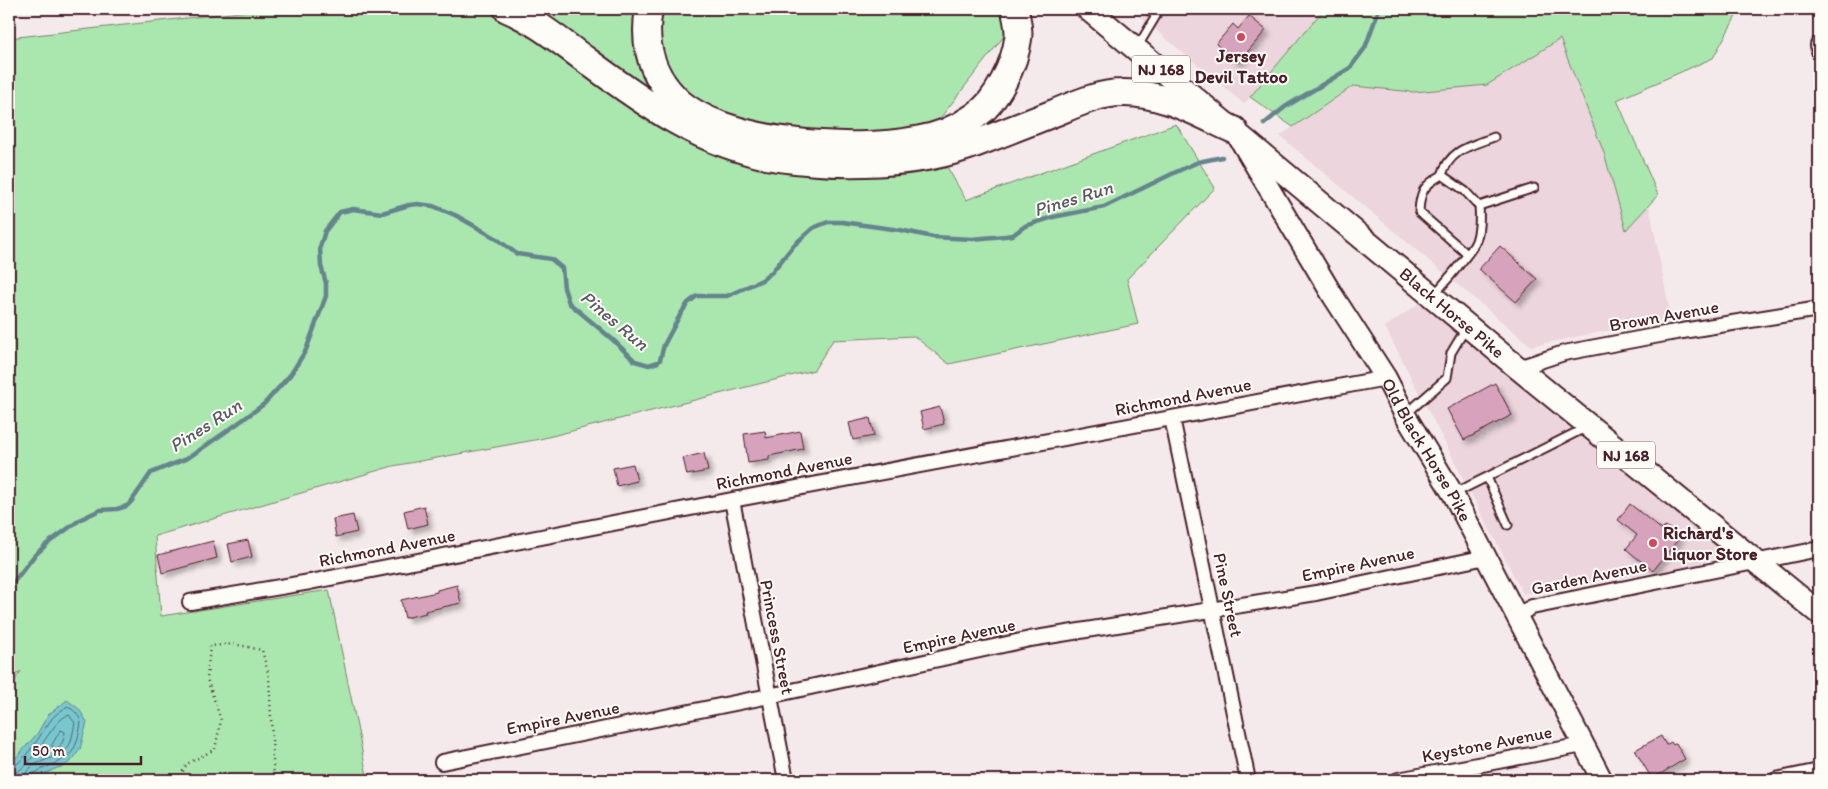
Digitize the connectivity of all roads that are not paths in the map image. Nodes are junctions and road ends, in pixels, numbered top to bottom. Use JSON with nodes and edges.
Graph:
{"nodes":[{"id":1,"x":507,"y":9,"type":"edge"},
{"id":2,"x":649,"y":9,"type":"edge"},
{"id":3,"x":1015,"y":9,"type":"edge"},
{"id":4,"x":1088,"y":9,"type":"edge"},
{"id":5,"x":1147,"y":9,"type":"edge"},
{"id":6,"x":1162,"y":9,"type":"edge"},
{"id":7,"x":1156,"y":16,"type":"junction"},
{"id":8,"x":1136,"y":48,"type":"junction"},
{"id":9,"x":1234,"y":130,"type":"junction"},
{"id":10,"x":1494,"y":136,"type":"dead end"},
{"id":11,"x":1442,"y":175,"type":"junction"},
{"id":12,"x":1534,"y":188,"type":"dead end"},
{"id":13,"x":1479,"y":206,"type":"junction"},
{"id":14,"x":1467,"y":254,"type":"junction"},
{"id":15,"x":1433,"y":296,"type":"junction"},
{"id":16,"x":1819,"y":309,"type":"edge"},
{"id":17,"x":1468,"y":326,"type":"junction"},
{"id":18,"x":1518,"y":368,"type":"junction"},
{"id":19,"x":1386,"y":378,"type":"junction"},
{"id":20,"x":1405,"y":415,"type":"junction"},
{"id":21,"x":1172,"y":418,"type":"junction"},
{"id":22,"x":1589,"y":426,"type":"junction"},
{"id":23,"x":1487,"y":477,"type":"junction"},
{"id":24,"x":1453,"y":494,"type":"junction"},
{"id":25,"x":732,"y":500,"type":"junction"},
{"id":26,"x":1508,"y":525,"type":"dead end"},
{"id":27,"x":1819,"y":549,"type":"edge"},
{"id":28,"x":1486,"y":556,"type":"junction"},
{"id":29,"x":1756,"y":561,"type":"junction"},
{"id":30,"x":190,"y":602,"type":"dead end"},
{"id":31,"x":1212,"y":610,"type":"junction"},
{"id":32,"x":1819,"y":613,"type":"edge"},
{"id":33,"x":1516,"y":616,"type":"junction"},
{"id":34,"x":769,"y":696,"type":"junction"},
{"id":35,"x":1583,"y":745,"type":"junction"},
{"id":36,"x":442,"y":762,"type":"dead end"},
{"id":37,"x":1819,"y":771,"type":"edge"},
{"id":38,"x":786,"y":780,"type":"edge"},
{"id":39,"x":1248,"y":780,"type":"edge"},
{"id":40,"x":1398,"y":780,"type":"edge"},
{"id":41,"x":1602,"y":780,"type":"edge"},
{"id":42,"x":1776,"y":780,"type":"edge"}],
"edges":[{"from":1,"to":9,"type":"highway"},
{"from":2,"to":3,"type":"highway"},
{"from":4,"to":8,"type":"main road","name":"Black Horse Pike","number":"NJ 168"},
{"from":5,"to":7,"type":"lane"},
{"from":6,"to":7,"type":"lane"},
{"from":7,"to":8,"type":"lane"},
{"from":8,"to":9,"type":"main road","name":"Black Horse Pike","number":"NJ 168"},
{"from":9,"to":15,"type":"main road","name":"Black Horse Pike","number":"NJ 168"},
{"from":9,"to":19,"type":"street","name":"Old Black Horse Pike"},
{"from":10,"to":11,"type":"lane"},
{"from":11,"to":13,"type":"lane"},
{"from":11,"to":14,"type":"lane"},
{"from":12,"to":13,"type":"lane"},
{"from":13,"to":14,"type":"lane"},
{"from":14,"to":15,"type":"lane"},
{"from":15,"to":17,"type":"main road","name":"Black Horse Pike","number":"NJ 168"},
{"from":16,"to":18,"type":"street","name":"Brown Avenue"},
{"from":17,"to":18,"type":"main road","name":"Black Horse Pike","number":"NJ 168"},
{"from":17,"to":20,"type":"lane"},
{"from":18,"to":22,"type":"main road","name":"Black Horse Pike","number":"NJ 168"},
{"from":19,"to":20,"type":"street","name":"Old Black Horse Pike"},
{"from":19,"to":21,"type":"street","name":"Richmond Avenue"},
{"from":20,"to":24,"type":"street","name":"Old Black Horse Pike"},
{"from":21,"to":25,"type":"street","name":"Richmond Avenue"},
{"from":21,"to":31,"type":"street","name":"Pine Street"},
{"from":22,"to":23,"type":"lane"},
{"from":22,"to":29,"type":"main road","name":"Black Horse Pike","number":"NJ 168"},
{"from":23,"to":24,"type":"lane"},
{"from":23,"to":26,"type":"lane"},
{"from":24,"to":28,"type":"street","name":"Old Black Horse Pike"},
{"from":25,"to":30,"type":"street","name":"Richmond Avenue"},
{"from":25,"to":34,"type":"street","name":"Princess Street"},
{"from":27,"to":29,"type":"street","name":"Garden Avenue"},
{"from":28,"to":31,"type":"street","name":"Empire Avenue"},
{"from":28,"to":33,"type":"street","name":"Old Black Horse Pike"},
{"from":29,"to":32,"type":"main road","name":"Black Horse Pike","number":"NJ 168"},
{"from":29,"to":33,"type":"street","name":"Garden Avenue"},
{"from":31,"to":34,"type":"street","name":"Empire Avenue"},
{"from":31,"to":39,"type":"street","name":"Pine Street"},
{"from":33,"to":35,"type":"street","name":"Old Black Horse Pike"},
{"from":34,"to":36,"type":"street","name":"Empire Avenue"},
{"from":34,"to":38,"type":"street","name":"Princess Street"},
{"from":35,"to":40,"type":"street","name":"Keystone Avenue"},
{"from":35,"to":41,"type":"street","name":"Old Black Horse Pike"},
{"from":37,"to":42,"type":"street"}]}
